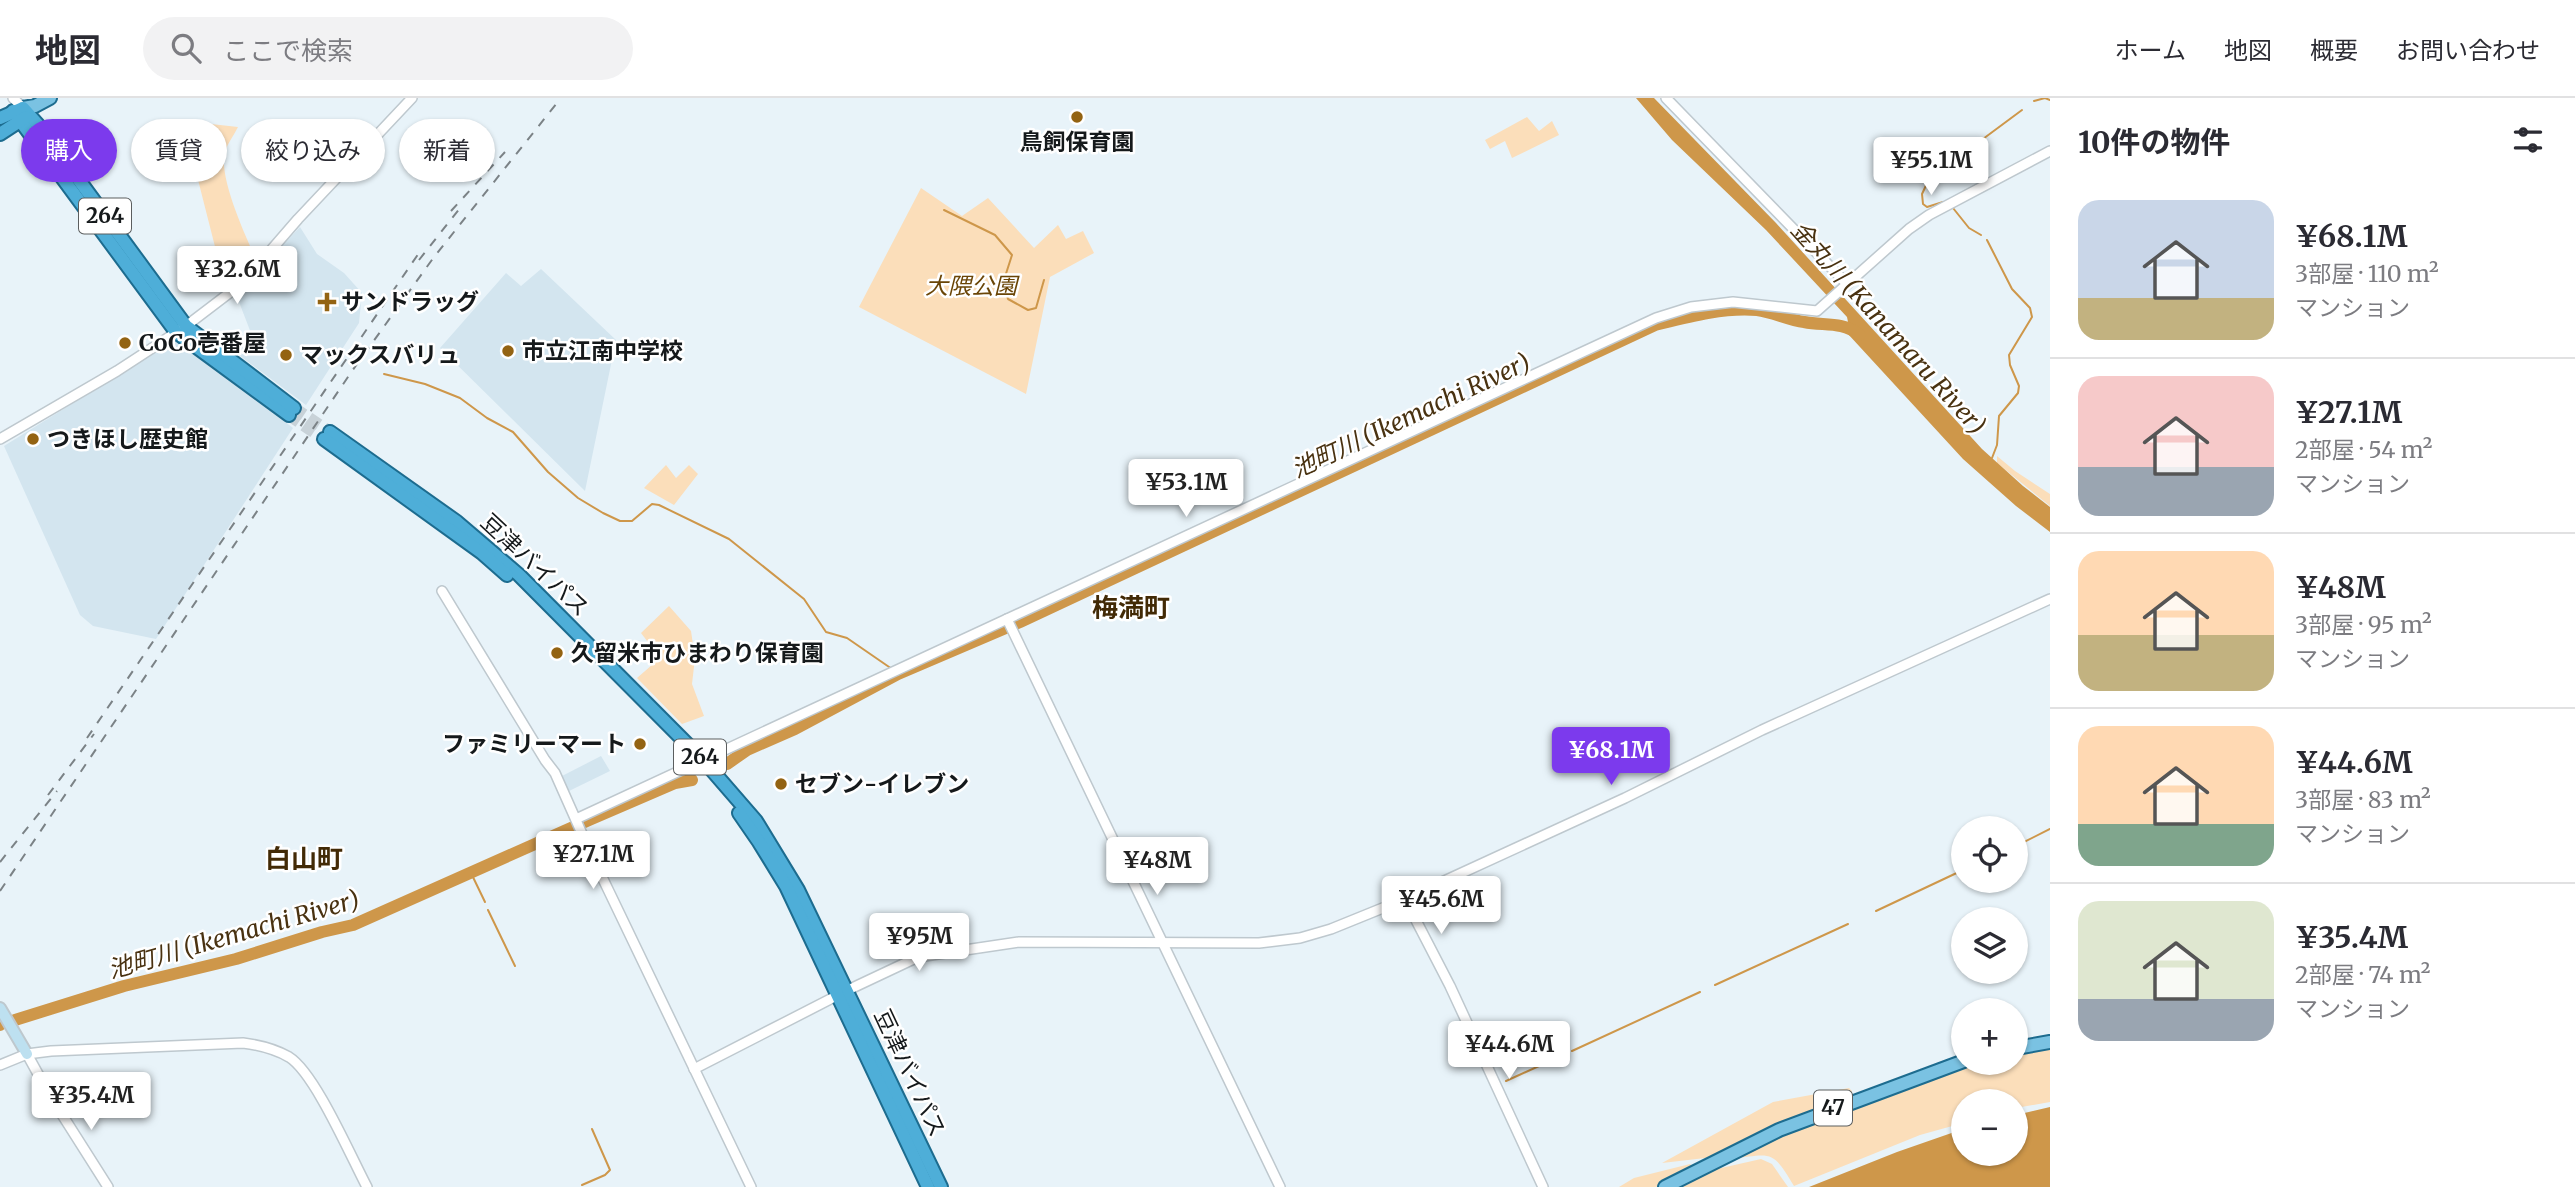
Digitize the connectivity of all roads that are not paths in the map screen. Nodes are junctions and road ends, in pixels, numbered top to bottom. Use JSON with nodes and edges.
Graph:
{"nodes":[{"id":1,"x":50,"y":98,"type":"edge"},
{"id":2,"x":412,"y":98,"type":"edge"},
{"id":3,"x":1666,"y":98,"type":"edge"},
{"id":4,"x":21,"y":108,"type":"edge"},
{"id":5,"x":0,"y":118,"type":"edge"},
{"id":6,"x":0,"y":134,"type":"edge"},
{"id":7,"x":2050,"y":151,"type":"edge"},
{"id":8,"x":1844,"y":286,"type":"junction"},
{"id":9,"x":181,"y":329,"type":"junction"},
{"id":10,"x":292,"y":412,"type":"tunnel mouth"},
{"id":11,"x":327,"y":436,"type":"tunnel mouth"},
{"id":12,"x":0,"y":439,"type":"edge"},
{"id":13,"x":442,"y":590,"type":"dead end"},
{"id":14,"x":2050,"y":599,"type":"edge"},
{"id":15,"x":1007,"y":619,"type":"junction"},
{"id":16,"x":700,"y":763,"type":"junction"},
{"id":17,"x":576,"y":819,"type":"junction"},
{"id":18,"x":1405,"y":899,"type":"junction"},
{"id":19,"x":1162,"y":944,"type":"junction"},
{"id":20,"x":843,"y":993,"type":"junction"},
{"id":21,"x":0,"y":1008,"type":"edge"},
{"id":22,"x":2050,"y":1042,"type":"edge"},
{"id":23,"x":2028,"y":1046,"type":"edge"},
{"id":24,"x":27,"y":1054,"type":"junction"},
{"id":25,"x":0,"y":1065,"type":"edge"},
{"id":26,"x":1951,"y":1066,"type":"edge"},
{"id":27,"x":694,"y":1069,"type":"junction"},
{"id":28,"x":108,"y":1187,"type":"edge"},
{"id":29,"x":367,"y":1187,"type":"edge"},
{"id":30,"x":751,"y":1187,"type":"edge"},
{"id":31,"x":928,"y":1187,"type":"edge"},
{"id":32,"x":941,"y":1187,"type":"edge"},
{"id":33,"x":1280,"y":1187,"type":"edge"},
{"id":34,"x":1544,"y":1187,"type":"edge"},
{"id":35,"x":1665,"y":1187,"type":"edge"}],
"edges":[{"from":1,"to":4,"type":"main road"},
{"from":2,"to":9,"type":"street"},
{"from":3,"to":8,"type":"street"},
{"from":4,"to":5,"type":"highway"},
{"from":4,"to":6,"type":"highway"},
{"from":4,"to":9,"type":"highway","number":"264"},
{"from":7,"to":8,"type":"street"},
{"from":8,"to":15,"type":"street"},
{"from":9,"to":10,"type":"highway","number":"264"},
{"from":9,"to":12,"type":"street"},
{"from":11,"to":16,"type":"highway","name":"豆津バイパス","number":"264"},
{"from":13,"to":17,"type":"street"},
{"from":14,"to":18,"type":"street"},
{"from":15,"to":16,"type":"street"},
{"from":15,"to":19,"type":"street"},
{"from":16,"to":17,"type":"street"},
{"from":16,"to":20,"type":"highway","name":"豆津バイパス","number":"264"},
{"from":17,"to":27,"type":"street"},
{"from":18,"to":19,"type":"street"},
{"from":18,"to":34,"type":"street"},
{"from":19,"to":20,"type":"street"},
{"from":19,"to":33,"type":"street"},
{"from":20,"to":27,"type":"street"},
{"from":20,"to":31,"type":"highway","name":"豆津バイパス","number":"264"},
{"from":20,"to":32,"type":"highway","name":"豆津バイパス","number":"264"},
{"from":21,"to":24,"type":"main road"},
{"from":22,"to":23,"type":"main road"},
{"from":24,"to":25,"type":"street"},
{"from":24,"to":28,"type":"street"},
{"from":24,"to":29,"type":"street"},
{"from":26,"to":35,"type":"main road","number":"47"},
{"from":27,"to":30,"type":"street"}]}
